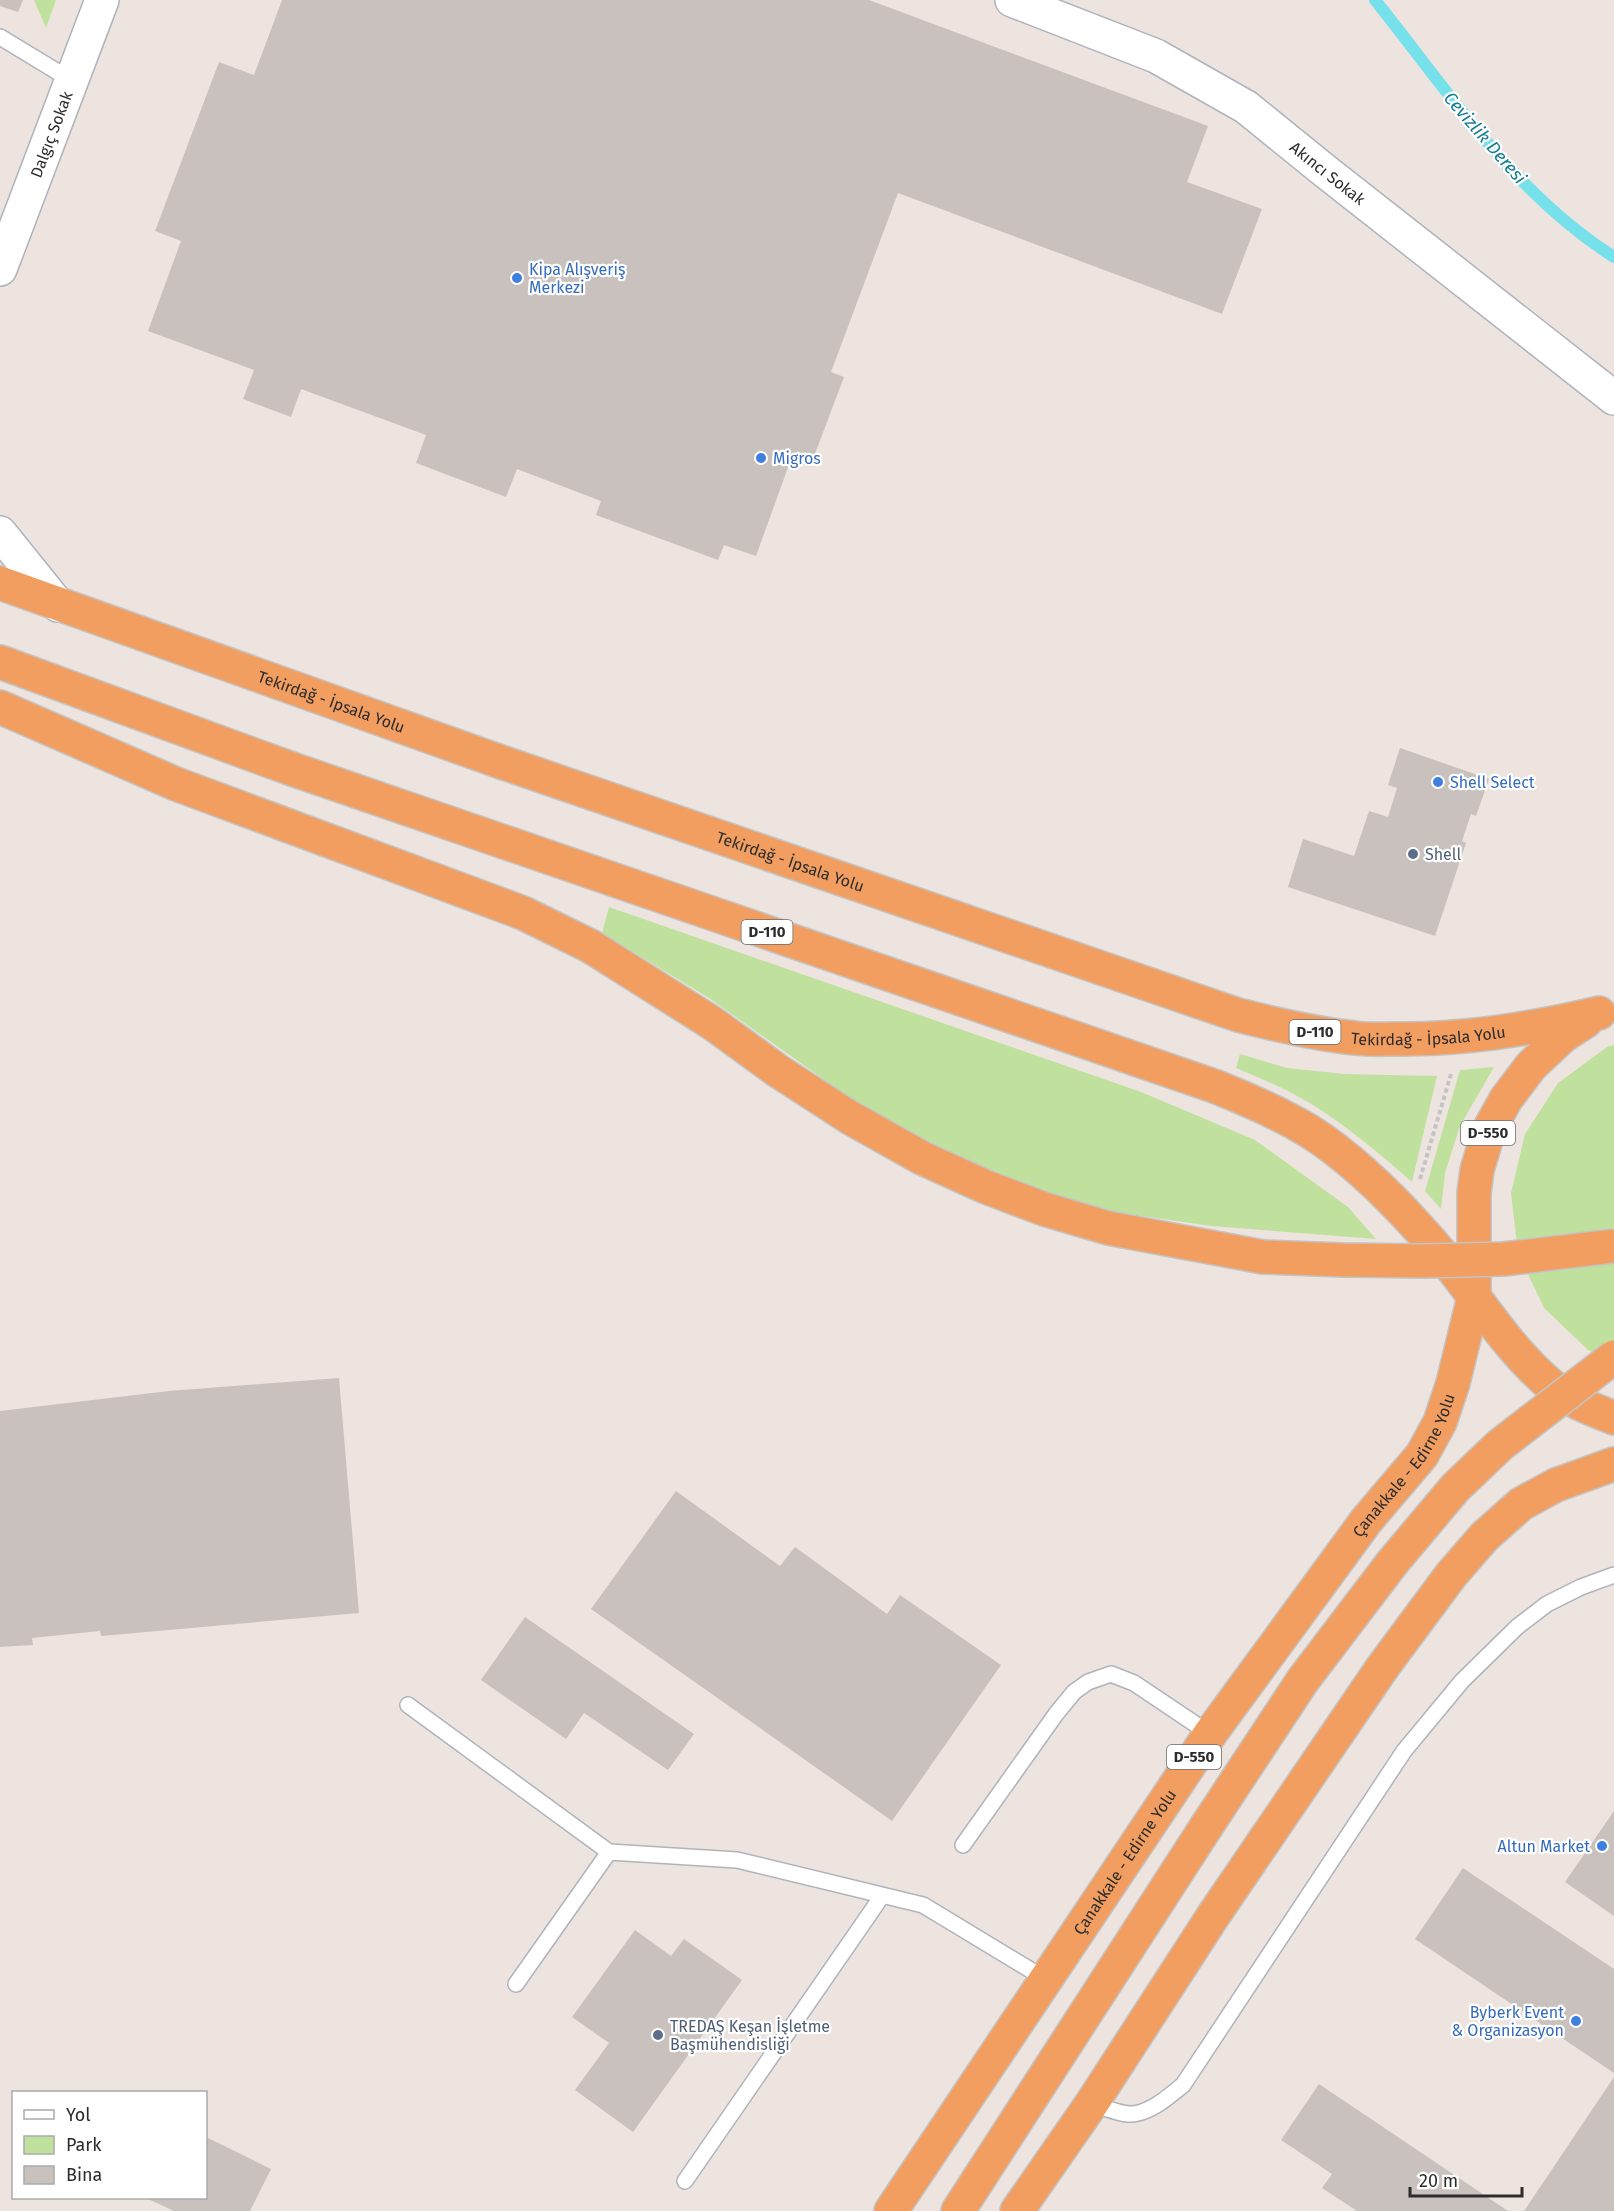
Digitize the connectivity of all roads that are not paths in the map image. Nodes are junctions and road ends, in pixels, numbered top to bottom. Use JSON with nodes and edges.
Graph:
{"nodes":[{"id":1,"x":102,"y":0,"type":"edge"},
{"id":2,"x":1012,"y":0,"type":"edge"},
{"id":3,"x":0,"y":37,"type":"edge"},
{"id":4,"x":71,"y":80,"type":"junction"},
{"id":5,"x":0,"y":269,"type":"edge"},
{"id":6,"x":1614,"y":398,"type":"edge"},
{"id":7,"x":0,"y":533,"type":"edge"},
{"id":8,"x":0,"y":583,"type":"edge"},
{"id":9,"x":58,"y":605,"type":"junction"},
{"id":10,"x":0,"y":662,"type":"edge"},
{"id":11,"x":0,"y":707,"type":"edge"},
{"id":12,"x":1606,"y":1011,"type":"edge"},
{"id":13,"x":1614,"y":1246,"type":"edge"},
{"id":14,"x":1473,"y":1297,"type":"junction"},
{"id":15,"x":1614,"y":1357,"type":"edge"},
{"id":16,"x":1614,"y":1418,"type":"edge"},
{"id":17,"x":1614,"y":1464,"type":"edge"},
{"id":18,"x":1614,"y":1575,"type":"edge"},
{"id":19,"x":408,"y":1705,"type":"dead end"},
{"id":20,"x":1210,"y":1734,"type":"junction"},
{"id":21,"x":963,"y":1845,"type":"dead end"},
{"id":22,"x":609,"y":1852,"type":"junction"},
{"id":23,"x":882,"y":1896,"type":"junction"},
{"id":24,"x":1047,"y":1980,"type":"junction"},
{"id":25,"x":516,"y":1984,"type":"dead end"},
{"id":26,"x":1092,"y":2103,"type":"junction"},
{"id":27,"x":684,"y":2181,"type":"dead end"},
{"id":28,"x":891,"y":2211,"type":"edge"},
{"id":29,"x":958,"y":2211,"type":"edge"},
{"id":30,"x":1017,"y":2211,"type":"edge"}],
"edges":[{"from":1,"to":4,"type":"street","name":"Dalgıç Sokak"},
{"from":2,"to":6,"type":"street","name":"Akıncı Sokak"},
{"from":3,"to":4,"type":"lane"},
{"from":4,"to":5,"type":"street","name":"Dalgıç Sokak"},
{"from":7,"to":9,"type":"street"},
{"from":8,"to":9,"type":"highway","name":"Tekirdağ - İpsala Yolu","number":"D-110"},
{"from":9,"to":12,"type":"highway","name":"Tekirdağ - İpsala Yolu","number":"D-110"},
{"from":10,"to":14,"type":"highway","number":"D-110"},
{"from":11,"to":13,"type":"highway","bridge":true},
{"from":12,"to":14,"type":"highway","number":"D-550"},
{"from":14,"to":16,"type":"highway","number":"D-110"},
{"from":14,"to":20,"type":"highway","name":"Çanakkale - Edirne Yolu","number":"D-550"},
{"from":15,"to":29,"type":"highway","number":"D-550","bridge":true},
{"from":17,"to":26,"type":"highway"},
{"from":18,"to":26,"type":"lane"},
{"from":19,"to":22,"type":"lane"},
{"from":20,"to":21,"type":"lane"},
{"from":20,"to":24,"type":"highway","name":"Çanakkale - Edirne Yolu","number":"D-550"},
{"from":22,"to":23,"type":"lane"},
{"from":22,"to":25,"type":"lane"},
{"from":23,"to":24,"type":"lane"},
{"from":23,"to":27,"type":"lane"},
{"from":24,"to":28,"type":"highway","name":"Çanakkale - Edirne Yolu","number":"D-550"},
{"from":26,"to":30,"type":"highway"}]}
